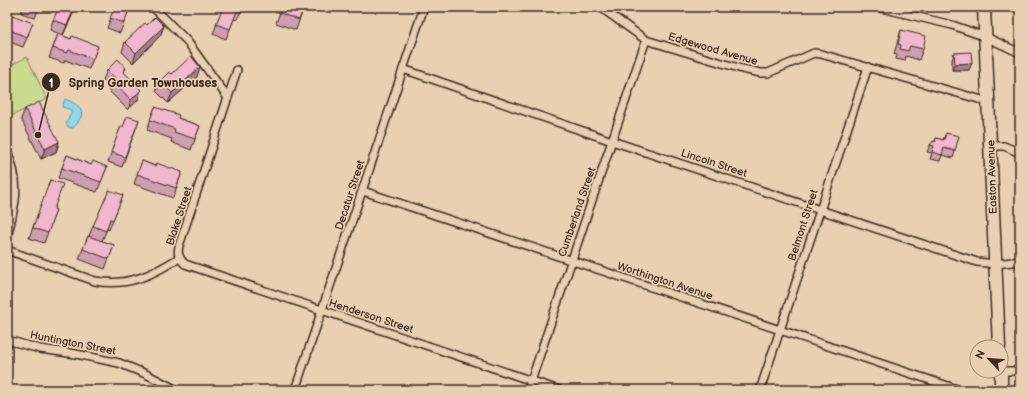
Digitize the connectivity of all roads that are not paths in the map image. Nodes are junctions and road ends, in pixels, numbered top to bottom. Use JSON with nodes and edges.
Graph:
{"nodes":[{"id":1,"x":153,"y":7,"type":"edge"},
{"id":2,"x":424,"y":7,"type":"edge"},
{"id":3,"x":600,"y":7,"type":"edge"},
{"id":4,"x":877,"y":7,"type":"edge"},
{"id":5,"x":984,"y":7,"type":"edge"},
{"id":6,"x":986,"y":37,"type":"junction"},
{"id":7,"x":646,"y":40,"type":"junction"},
{"id":8,"x":1020,"y":53,"type":"edge"},
{"id":9,"x":868,"y":67,"type":"junction"},
{"id":10,"x":404,"y":69,"type":"junction"},
{"id":11,"x":238,"y":70,"type":"dead end"},
{"id":12,"x":228,"y":98,"type":"junction"},
{"id":13,"x":989,"y":102,"type":"junction"},
{"id":14,"x":612,"y":141,"type":"junction"},
{"id":15,"x":991,"y":146,"type":"junction"},
{"id":16,"x":7,"y":150,"type":"edge"},
{"id":17,"x":1020,"y":153,"type":"edge"},
{"id":18,"x":363,"y":191,"type":"junction"},
{"id":19,"x":820,"y":210,"type":"junction"},
{"id":20,"x":7,"y":237,"type":"edge"},
{"id":21,"x":7,"y":250,"type":"edge"},
{"id":22,"x":179,"y":258,"type":"junction"},
{"id":23,"x":572,"y":261,"type":"junction"},
{"id":24,"x":1020,"y":261,"type":"edge"},
{"id":25,"x":996,"y":264,"type":"junction"},
{"id":26,"x":322,"y":311,"type":"junction"},
{"id":27,"x":780,"y":330,"type":"junction"},
{"id":28,"x":1000,"y":339,"type":"edge"},
{"id":29,"x":7,"y":340,"type":"edge"},
{"id":30,"x":1009,"y":371,"type":"edge"},
{"id":31,"x":1020,"y":371,"type":"edge"},
{"id":32,"x":1001,"y":379,"type":"edge"},
{"id":33,"x":532,"y":381,"type":"junction"},
{"id":34,"x":177,"y":390,"type":"edge"},
{"id":35,"x":295,"y":390,"type":"edge"},
{"id":36,"x":528,"y":390,"type":"edge"},
{"id":37,"x":559,"y":390,"type":"edge"},
{"id":38,"x":760,"y":390,"type":"edge"},
{"id":39,"x":960,"y":390,"type":"edge"},
{"id":40,"x":1001,"y":390,"type":"edge"}],
"edges":[{"from":1,"to":12,"type":"street"},
{"from":2,"to":10,"type":"street","name":"Decatur Street"},
{"from":3,"to":7,"type":"street","name":"Edgewood Avenue"},
{"from":4,"to":6,"type":"street"},
{"from":5,"to":6,"type":"main road","name":"Easton Avenue"},
{"from":6,"to":8,"type":"street"},
{"from":6,"to":13,"type":"main road","name":"Easton Avenue"},
{"from":7,"to":9,"type":"street","name":"Edgewood Avenue"},
{"from":7,"to":14,"type":"street","name":"Cumberland Street"},
{"from":9,"to":13,"type":"street","name":"Edgewood Avenue"},
{"from":9,"to":19,"type":"street","name":"Belmont Street"},
{"from":10,"to":14,"type":"street","name":"Lincoln Street"},
{"from":10,"to":18,"type":"street","name":"Decatur Street"},
{"from":11,"to":12,"type":"street","name":"Blake Street"},
{"from":12,"to":22,"type":"street","name":"Blake Street"},
{"from":13,"to":15,"type":"main road","name":"Easton Avenue"},
{"from":14,"to":19,"type":"street","name":"Lincoln Street"},
{"from":14,"to":23,"type":"street","name":"Cumberland Street"},
{"from":15,"to":17,"type":"street"},
{"from":15,"to":25,"type":"main road","name":"Easton Avenue"},
{"from":16,"to":20,"type":"street"},
{"from":18,"to":23,"type":"street","name":"Worthington Avenue"},
{"from":18,"to":26,"type":"street","name":"Decatur Street"},
{"from":19,"to":25,"type":"street","name":"Lincoln Street"},
{"from":19,"to":27,"type":"street","name":"Belmont Street"},
{"from":21,"to":22,"type":"street","name":"Blake Street"},
{"from":22,"to":26,"type":"street","name":"Henderson Street"},
{"from":23,"to":27,"type":"street","name":"Worthington Avenue"},
{"from":23,"to":33,"type":"street","name":"Cumberland Street"},
{"from":24,"to":25,"type":"street","name":"Lincoln Street"},
{"from":25,"to":28,"type":"main road","name":"Easton Avenue"},
{"from":26,"to":33,"type":"street","name":"Henderson Street"},
{"from":26,"to":35,"type":"street","name":"Decatur Street"},
{"from":27,"to":38,"type":"street","name":"Belmont Street"},
{"from":27,"to":39,"type":"street","name":"Worthington Avenue"},
{"from":29,"to":34,"type":"street","name":"Huntington Street"},
{"from":30,"to":31,"type":"street"},
{"from":32,"to":40,"type":"main road"},
{"from":33,"to":36,"type":"street","name":"Cumberland Street"},
{"from":33,"to":37,"type":"street","name":"Henderson Street"}]}
